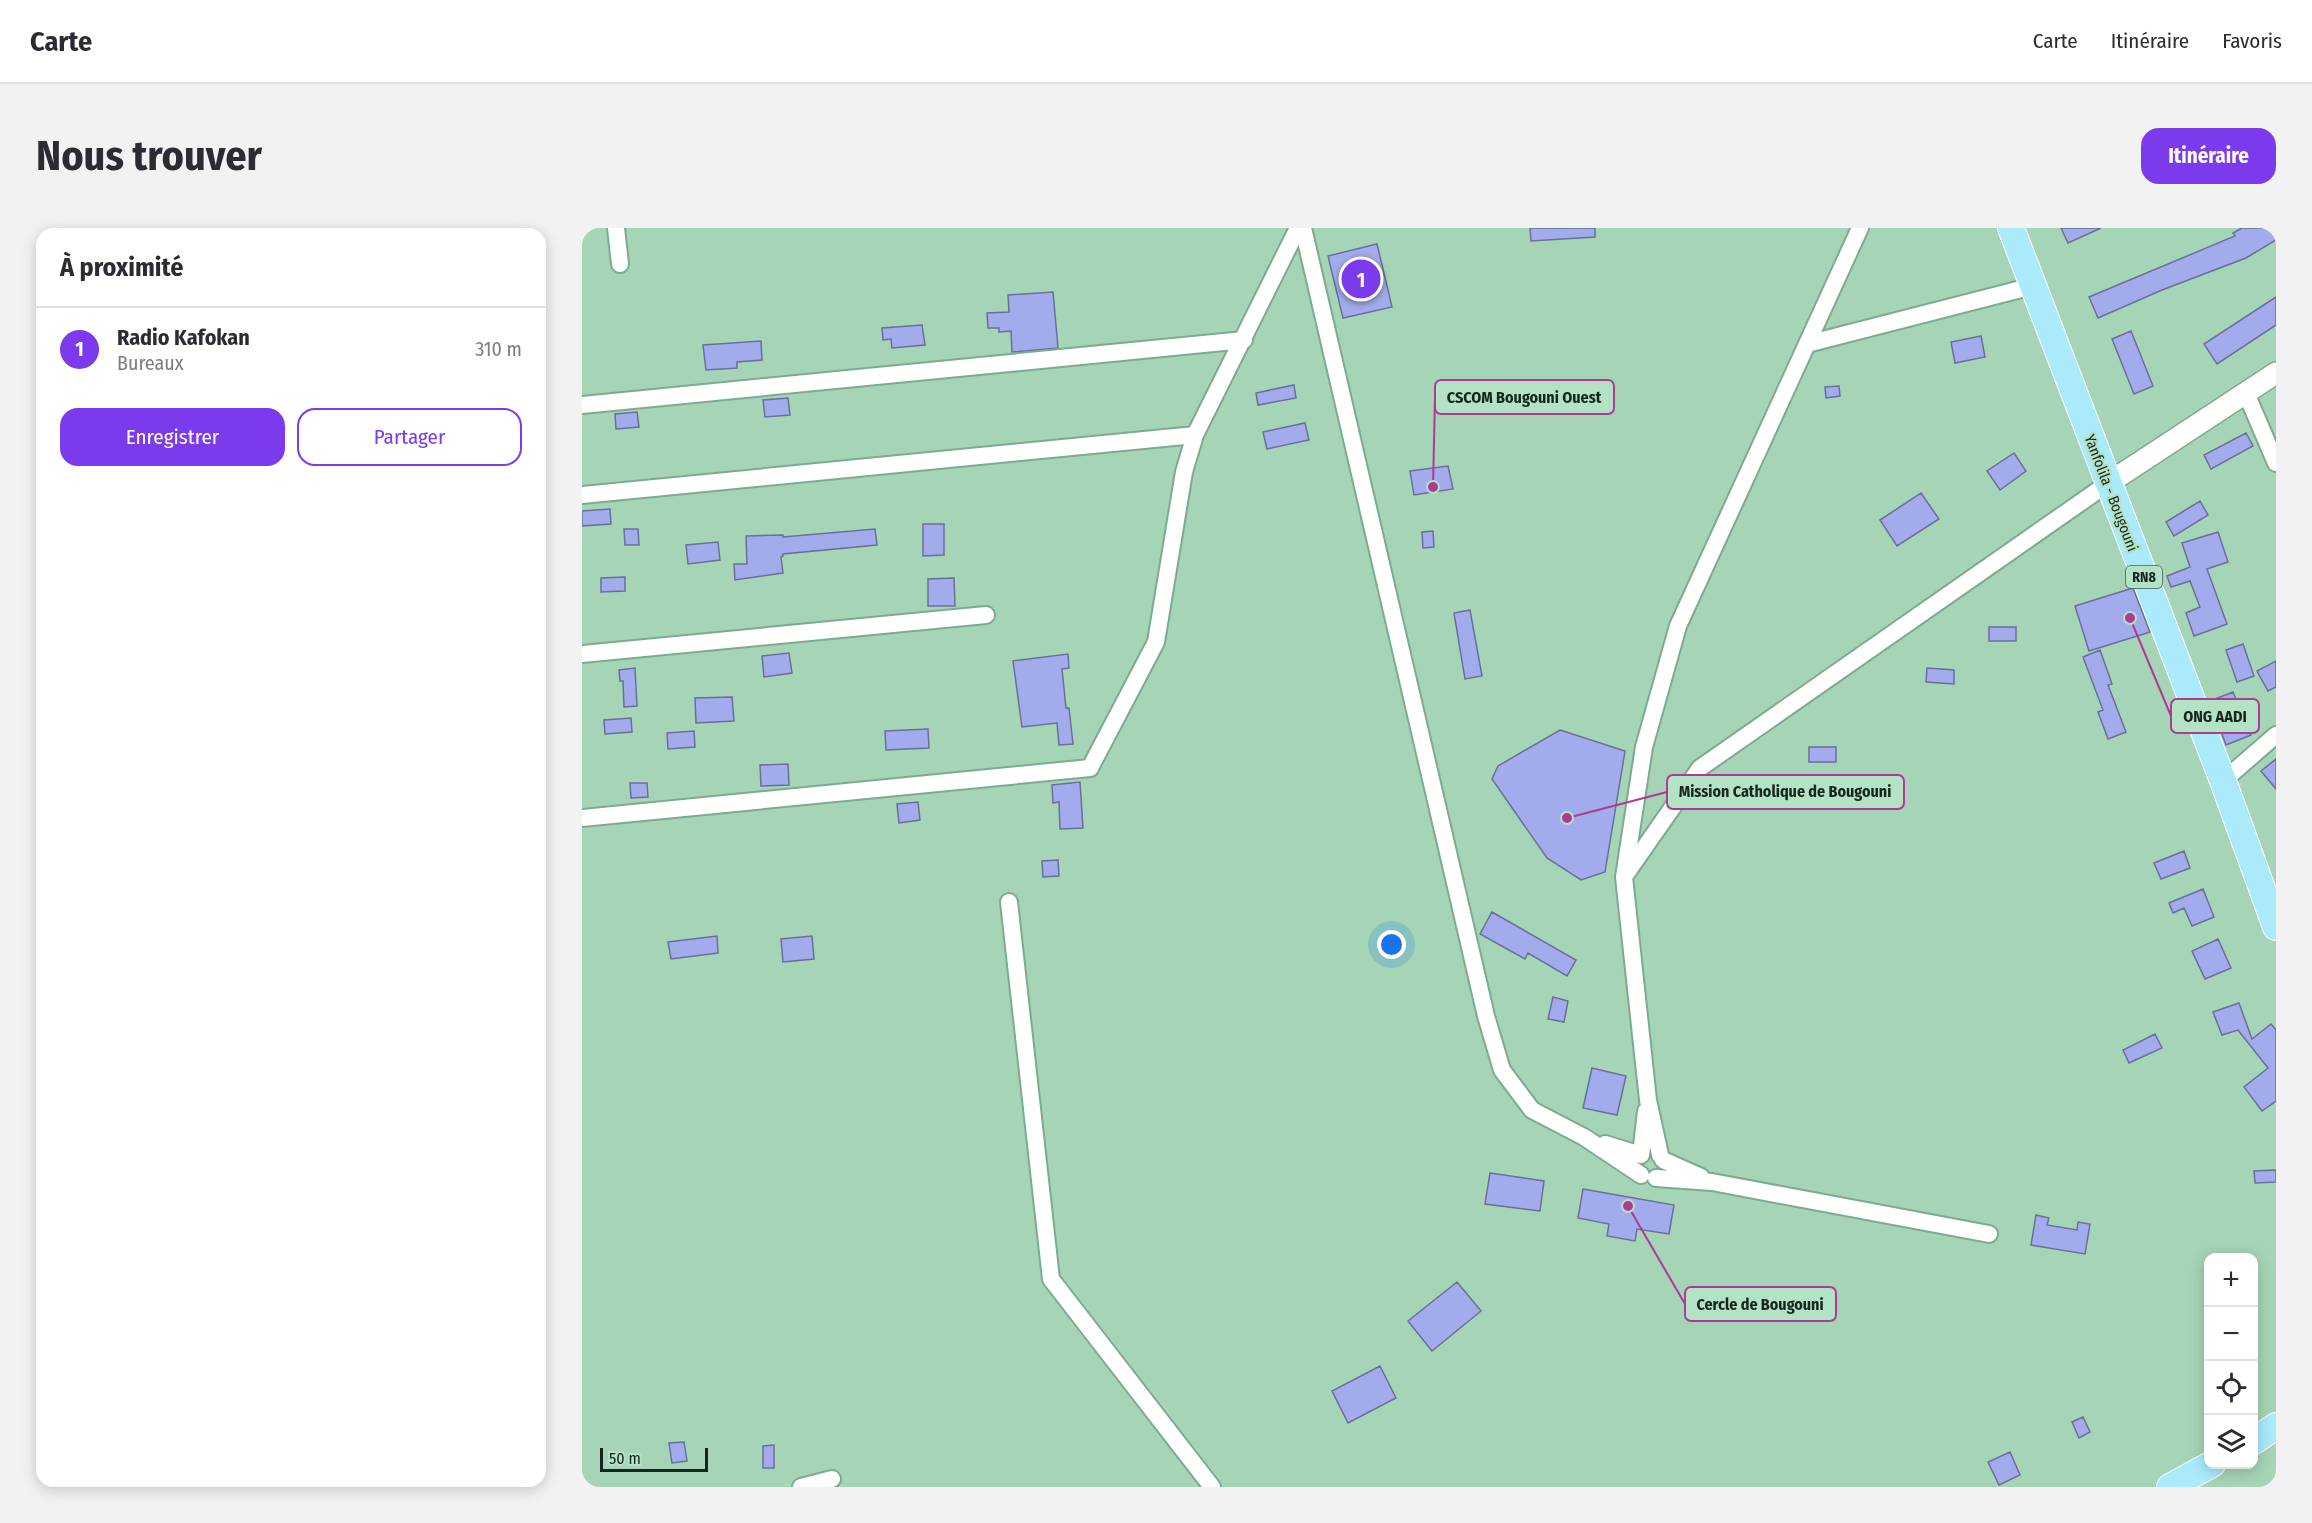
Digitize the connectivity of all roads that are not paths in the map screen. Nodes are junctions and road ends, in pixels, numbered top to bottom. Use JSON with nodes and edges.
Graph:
{"nodes":[{"id":1,"x":616,"y":228,"type":"edge"},
{"id":2,"x":1298,"y":228,"type":"edge"},
{"id":3,"x":1303,"y":228,"type":"edge"},
{"id":4,"x":1860,"y":228,"type":"edge"},
{"id":5,"x":2011,"y":228,"type":"edge"},
{"id":6,"x":620,"y":264,"type":"dead end"},
{"id":7,"x":2033,"y":286,"type":"junction"},
{"id":8,"x":1244,"y":340,"type":"junction"},
{"id":9,"x":1807,"y":344,"type":"junction"},
{"id":10,"x":2276,"y":373,"type":"edge"},
{"id":11,"x":2246,"y":393,"type":"junction"},
{"id":12,"x":582,"y":405,"type":"edge"},
{"id":13,"x":1195,"y":435,"type":"junction"},
{"id":14,"x":2276,"y":463,"type":"edge"},
{"id":15,"x":2107,"y":484,"type":"junction"},
{"id":16,"x":582,"y":495,"type":"edge"},
{"id":17,"x":986,"y":615,"type":"dead end"},
{"id":18,"x":582,"y":654,"type":"edge"},
{"id":19,"x":2276,"y":735,"type":"edge"},
{"id":20,"x":2223,"y":781,"type":"junction"},
{"id":21,"x":582,"y":818,"type":"edge"},
{"id":22,"x":1624,"y":877,"type":"junction"},
{"id":23,"x":1009,"y":902,"type":"dead end"},
{"id":24,"x":2276,"y":927,"type":"edge"},
{"id":25,"x":1648,"y":1100,"type":"junction"},
{"id":26,"x":1584,"y":1137,"type":"junction"},
{"id":27,"x":1641,"y":1155,"type":"junction"},
{"id":28,"x":1662,"y":1158,"type":"junction"},
{"id":29,"x":1648,"y":1176,"type":"junction"},
{"id":30,"x":1712,"y":1182,"type":"junction"},
{"id":31,"x":1989,"y":1234,"type":"dead end"},
{"id":32,"x":2276,"y":1426,"type":"edge"},
{"id":33,"x":2258,"y":1438,"type":"edge"},
{"id":34,"x":2204,"y":1468,"type":"edge"},
{"id":35,"x":832,"y":1479,"type":"dead end"},
{"id":36,"x":801,"y":1487,"type":"edge"},
{"id":37,"x":1212,"y":1487,"type":"edge"},
{"id":38,"x":2170,"y":1487,"type":"edge"}],
"edges":[{"from":1,"to":6,"type":"street"},
{"from":2,"to":8,"type":"street"},
{"from":3,"to":26,"type":"street"},
{"from":4,"to":9,"type":"street"},
{"from":5,"to":7,"type":"main road","name":"Yanfolila - Bougouni","number":"RN8"},
{"from":7,"to":9,"type":"street"},
{"from":7,"to":15,"type":"main road","name":"Yanfolila - Bougouni","number":"RN8"},
{"from":8,"to":12,"type":"street"},
{"from":8,"to":13,"type":"street"},
{"from":9,"to":22,"type":"street"},
{"from":10,"to":11,"type":"street"},
{"from":11,"to":14,"type":"street"},
{"from":11,"to":15,"type":"street"},
{"from":13,"to":16,"type":"street"},
{"from":13,"to":21,"type":"street"},
{"from":15,"to":20,"type":"main road","name":"Yanfolila - Bougouni","number":"RN8"},
{"from":15,"to":22,"type":"street"},
{"from":17,"to":18,"type":"street"},
{"from":19,"to":20,"type":"street"},
{"from":20,"to":24,"type":"main road","name":"Yanfolila - Bougouni","number":"RN8"},
{"from":22,"to":25,"type":"street"},
{"from":23,"to":37,"type":"street"},
{"from":25,"to":27,"type":"street"},
{"from":25,"to":28,"type":"street"},
{"from":26,"to":27,"type":"street"},
{"from":26,"to":29,"type":"street"},
{"from":27,"to":28,"type":"street"},
{"from":27,"to":29,"type":"street"},
{"from":28,"to":29,"type":"street"},
{"from":28,"to":30,"type":"street"},
{"from":29,"to":30,"type":"street"},
{"from":30,"to":31,"type":"street"},
{"from":32,"to":33,"type":"main road"},
{"from":34,"to":38,"type":"main road"},
{"from":35,"to":36,"type":"street"}]}
